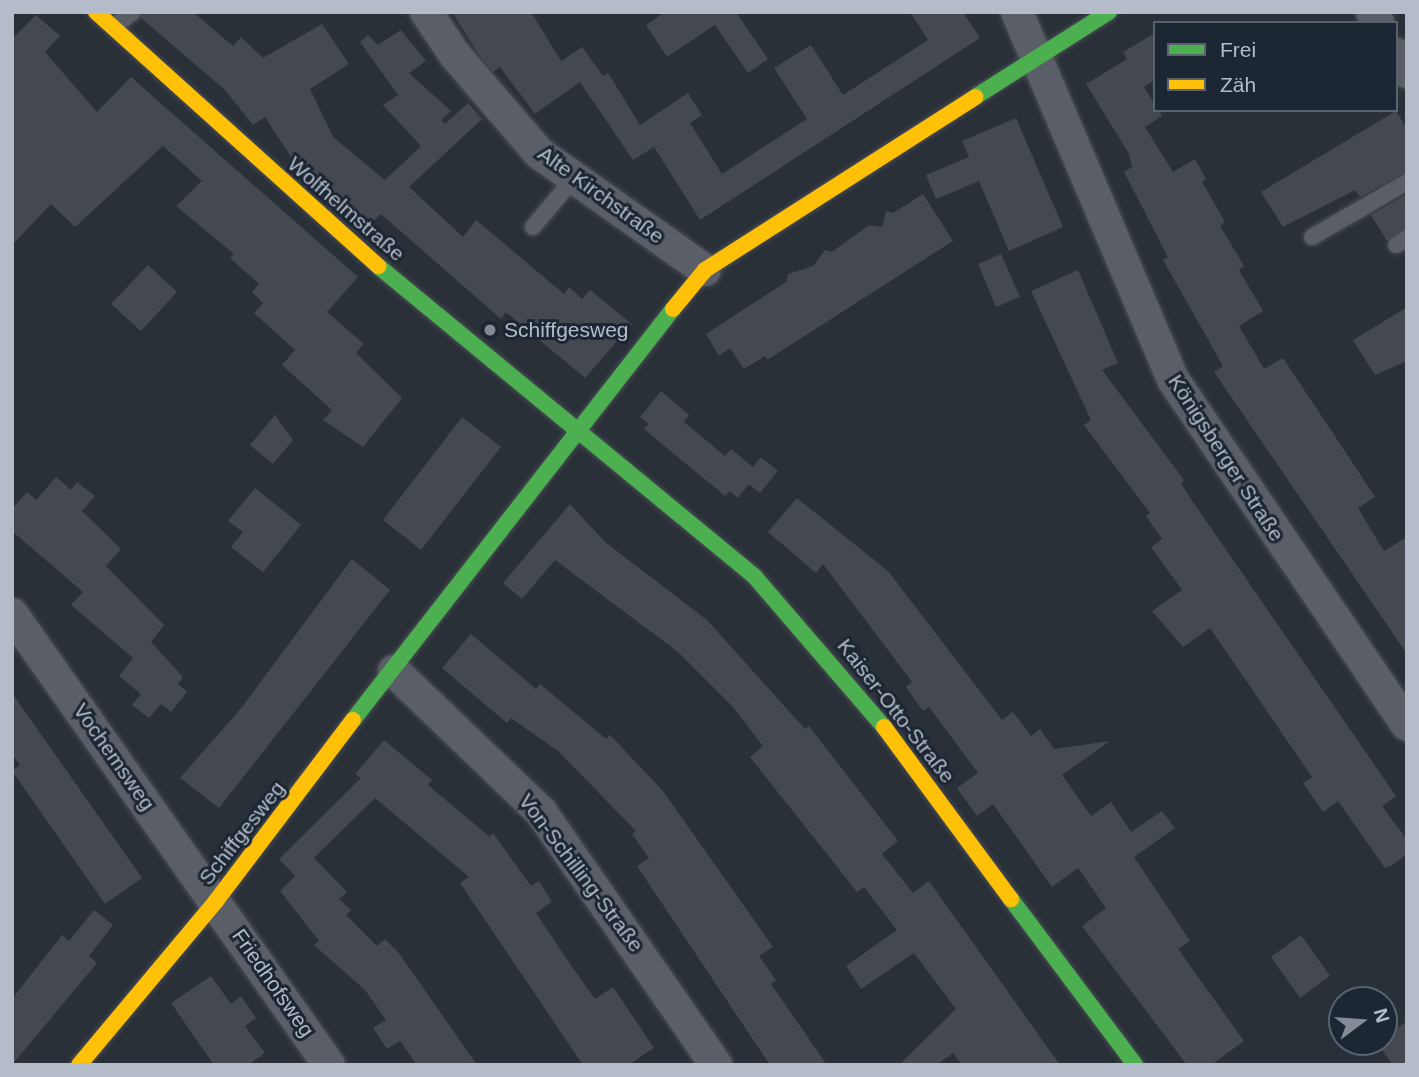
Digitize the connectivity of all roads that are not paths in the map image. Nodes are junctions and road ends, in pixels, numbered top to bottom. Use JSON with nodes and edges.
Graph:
{"nodes":[{"id":1,"x":96,"y":12,"type":"edge"},
{"id":2,"x":133,"y":12,"type":"edge"},
{"id":3,"x":426,"y":12,"type":"edge"},
{"id":4,"x":1017,"y":12,"type":"edge"},
{"id":5,"x":1109,"y":12,"type":"edge"},
{"id":6,"x":113,"y":27,"type":"junction"},
{"id":7,"x":1034,"y":55,"type":"junction"},
{"id":8,"x":574,"y":178,"type":"junction"},
{"id":9,"x":1407,"y":182,"type":"edge"},
{"id":10,"x":533,"y":227,"type":"dead end"},
{"id":11,"x":1312,"y":237,"type":"dead end"},
{"id":12,"x":705,"y":270,"type":"junction"},
{"id":13,"x":576,"y":426,"type":"junction"},
{"id":14,"x":12,"y":614,"type":"edge"},
{"id":15,"x":394,"y":671,"type":"junction"},
{"id":16,"x":1407,"y":725,"type":"edge"},
{"id":17,"x":216,"y":901,"type":"junction"},
{"id":18,"x":79,"y":1065,"type":"edge"},
{"id":19,"x":329,"y":1065,"type":"edge"},
{"id":20,"x":716,"y":1065,"type":"edge"},
{"id":21,"x":1135,"y":1065,"type":"edge"}],
"edges":[{"from":1,"to":6,"type":"street","name":"Wolfhelmstraße"},
{"from":2,"to":6,"type":"lane"},
{"from":3,"to":8,"type":"street","name":"Alte Kirchstraße"},
{"from":4,"to":7,"type":"street","name":"Königsberger Straße"},
{"from":5,"to":7,"type":"street","name":"Schiffgesweg"},
{"from":6,"to":13,"type":"street","name":"Wolfhelmstraße"},
{"from":7,"to":12,"type":"street","name":"Schiffgesweg"},
{"from":7,"to":16,"type":"street","name":"Königsberger Straße"},
{"from":8,"to":10,"type":"lane"},
{"from":8,"to":12,"type":"street","name":"Alte Kirchstraße"},
{"from":9,"to":11,"type":"lane"},
{"from":12,"to":13,"type":"street","name":"Schiffgesweg"},
{"from":13,"to":15,"type":"street","name":"Schiffgesweg"},
{"from":13,"to":21,"type":"street","name":"Kaiser-Otto-Straße"},
{"from":14,"to":17,"type":"street","name":"Vochemsweg"},
{"from":15,"to":17,"type":"street","name":"Schiffgesweg"},
{"from":15,"to":20,"type":"street","name":"Von-Schilling-Straße"},
{"from":17,"to":18,"type":"street","name":"Schiffgesweg"},
{"from":17,"to":19,"type":"street","name":"Friedhofsweg"}]}
